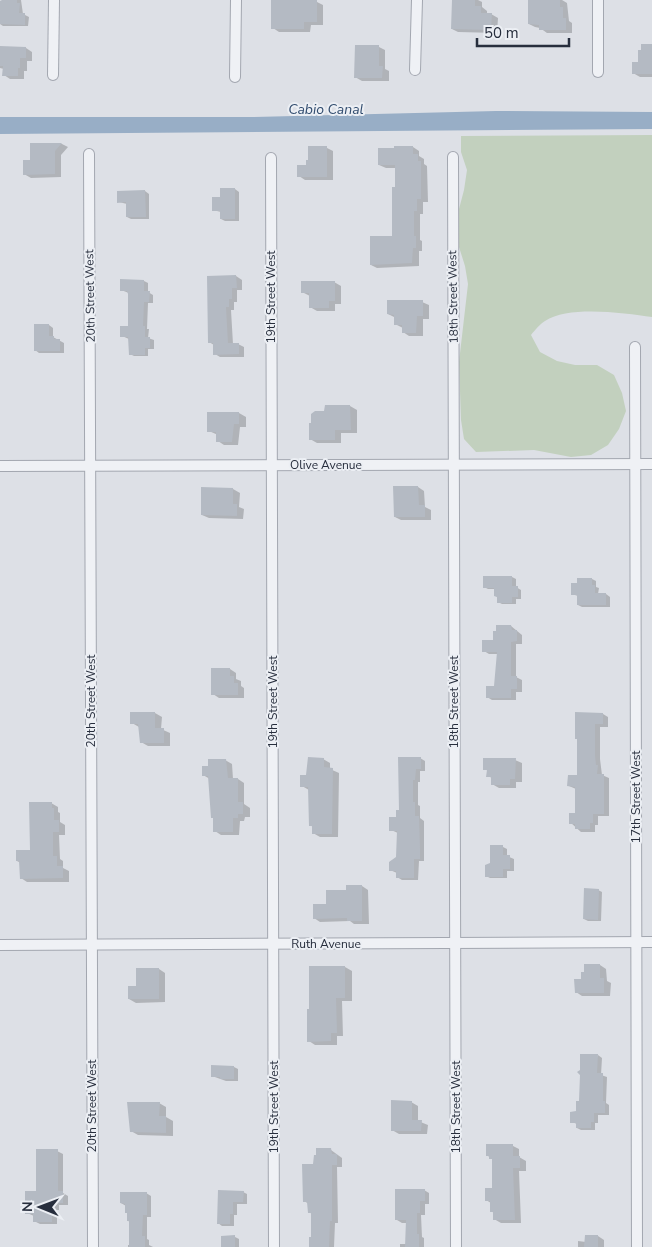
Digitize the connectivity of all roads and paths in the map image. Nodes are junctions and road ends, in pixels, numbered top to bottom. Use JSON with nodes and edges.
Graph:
{"nodes":[{"id":1,"x":54,"y":0,"type":"edge"},
{"id":2,"x":236,"y":0,"type":"edge"},
{"id":3,"x":417,"y":0,"type":"edge"},
{"id":4,"x":598,"y":0,"type":"edge"},
{"id":5,"x":415,"y":70,"type":"dead end"},
{"id":6,"x":598,"y":72,"type":"dead end"},
{"id":7,"x":53,"y":75,"type":"dead end"},
{"id":8,"x":236,"y":77,"type":"dead end"},
{"id":9,"x":89,"y":154,"type":"dead end"},
{"id":10,"x":271,"y":158,"type":"dead end"},
{"id":11,"x":453,"y":158,"type":"dead end"},
{"id":12,"x":635,"y":348,"type":"dead end"},
{"id":13,"x":272,"y":464,"type":"junction"},
{"id":14,"x":635,"y":464,"type":"junction"},
{"id":15,"x":652,"y":464,"type":"edge"},
{"id":16,"x":454,"y":465,"type":"junction"},
{"id":17,"x":0,"y":466,"type":"edge"},
{"id":18,"x":90,"y":466,"type":"junction"},
{"id":19,"x":636,"y":942,"type":"junction"},
{"id":20,"x":652,"y":942,"type":"edge"},
{"id":21,"x":455,"y":943,"type":"junction"},
{"id":22,"x":0,"y":944,"type":"edge"},
{"id":23,"x":92,"y":944,"type":"junction"},
{"id":24,"x":273,"y":944,"type":"junction"},
{"id":25,"x":93,"y":1247,"type":"edge"},
{"id":26,"x":274,"y":1247,"type":"edge"},
{"id":27,"x":456,"y":1247,"type":"edge"},
{"id":28,"x":637,"y":1247,"type":"edge"}],
"edges":[{"from":1,"to":7,"type":"street"},
{"from":2,"to":8,"type":"street"},
{"from":3,"to":5,"type":"street"},
{"from":4,"to":6,"type":"street"},
{"from":9,"to":18,"type":"street","name":"20th Street West"},
{"from":10,"to":13,"type":"street","name":"19th Street West"},
{"from":11,"to":16,"type":"street","name":"18th Street West"},
{"from":12,"to":14,"type":"street","name":"17th Street West"},
{"from":13,"to":16,"type":"street","name":"Olive Avenue"},
{"from":13,"to":18,"type":"street","name":"Olive Avenue"},
{"from":13,"to":24,"type":"street","name":"19th Street West"},
{"from":14,"to":15,"type":"street","name":"Olive Avenue"},
{"from":14,"to":16,"type":"street","name":"Olive Avenue"},
{"from":14,"to":19,"type":"street","name":"17th Street West"},
{"from":16,"to":21,"type":"street","name":"18th Street West"},
{"from":17,"to":18,"type":"street","name":"Olive Avenue"},
{"from":18,"to":23,"type":"street","name":"20th Street West"},
{"from":19,"to":20,"type":"street","name":"Ruth Avenue"},
{"from":19,"to":21,"type":"street","name":"Ruth Avenue"},
{"from":19,"to":28,"type":"street","name":"17th Street West"},
{"from":21,"to":24,"type":"street","name":"Ruth Avenue"},
{"from":21,"to":27,"type":"street","name":"18th Street West"},
{"from":22,"to":23,"type":"street","name":"Ruth Avenue"},
{"from":23,"to":24,"type":"street","name":"Ruth Avenue"},
{"from":23,"to":25,"type":"street","name":"20th Street West"},
{"from":24,"to":26,"type":"street","name":"19th Street West"}]}
